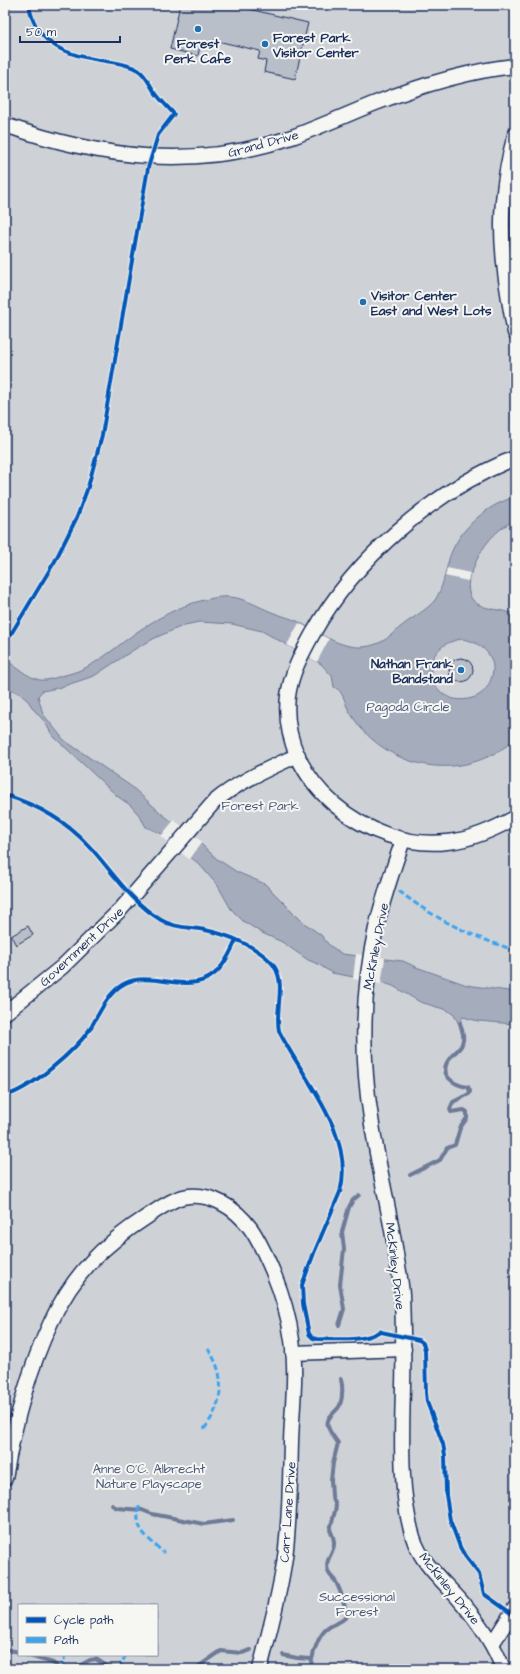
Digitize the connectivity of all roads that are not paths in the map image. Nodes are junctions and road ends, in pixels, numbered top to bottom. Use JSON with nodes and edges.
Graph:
{"nodes":[{"id":1,"x":515,"y":66,"type":"edge"},
{"id":2,"x":5,"y":125,"type":"edge"},
{"id":3,"x":515,"y":135,"type":"edge"},
{"id":4,"x":515,"y":333,"type":"edge"},
{"id":5,"x":515,"y":458,"type":"edge"},
{"id":6,"x":298,"y":756,"type":"junction"},
{"id":7,"x":515,"y":818,"type":"edge"},
{"id":8,"x":403,"y":840,"type":"junction"},
{"id":9,"x":5,"y":1013,"type":"edge"},
{"id":10,"x":404,"y":1349,"type":"junction"},
{"id":11,"x":293,"y":1353,"type":"junction"},
{"id":12,"x":5,"y":1478,"type":"edge"},
{"id":13,"x":515,"y":1608,"type":"edge"},
{"id":14,"x":492,"y":1644,"type":"junction"},
{"id":15,"x":260,"y":1669,"type":"edge"},
{"id":16,"x":503,"y":1669,"type":"edge"}],
"edges":[{"from":1,"to":2,"type":"street","name":"Grand Drive"},
{"from":3,"to":4,"type":"street"},
{"from":5,"to":6,"type":"street"},
{"from":6,"to":8,"type":"street"},
{"from":6,"to":9,"type":"street","name":"Government Drive"},
{"from":7,"to":8,"type":"street"},
{"from":8,"to":10,"type":"street","name":"McKinley Drive"},
{"from":10,"to":11,"type":"street"},
{"from":10,"to":14,"type":"street","name":"McKinley Drive"},
{"from":11,"to":12,"type":"street","name":"Carr Lane Drive"},
{"from":11,"to":15,"type":"street","name":"Carr Lane Drive"},
{"from":13,"to":14,"type":"street"},
{"from":14,"to":16,"type":"street","name":"McKinley Drive"}]}
